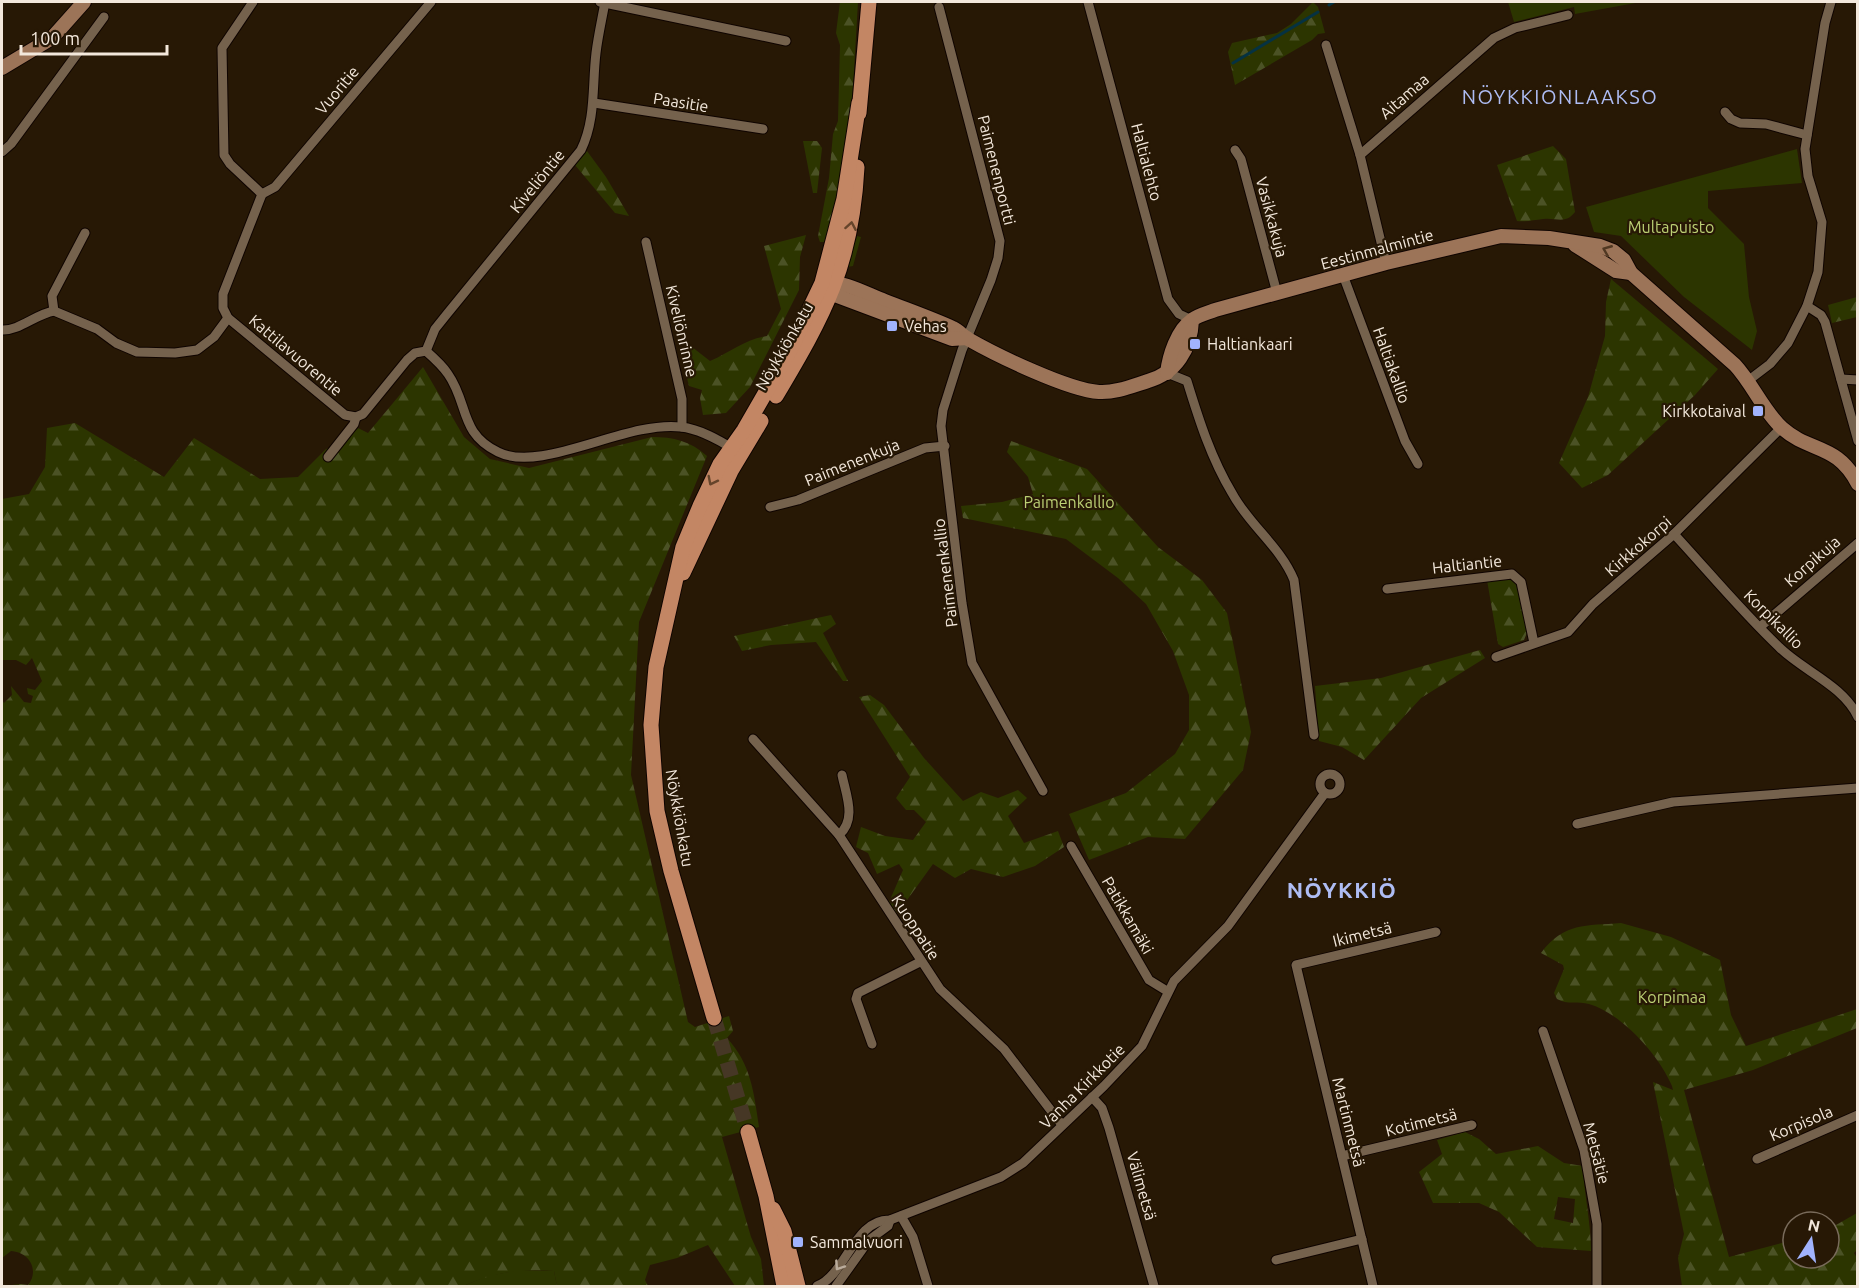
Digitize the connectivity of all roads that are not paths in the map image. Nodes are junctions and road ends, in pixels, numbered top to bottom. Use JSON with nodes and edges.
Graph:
{"nodes":[{"id":1,"x":84,"y":2,"type":"edge"},
{"id":2,"x":253,"y":2,"type":"edge"},
{"id":3,"x":431,"y":2,"type":"edge"},
{"id":4,"x":603,"y":2,"type":"edge"},
{"id":5,"x":869,"y":2,"type":"edge"},
{"id":6,"x":1088,"y":2,"type":"edge"},
{"id":7,"x":1831,"y":2,"type":"edge"},
{"id":8,"x":939,"y":7,"type":"dead end"},
{"id":9,"x":1568,"y":15,"type":"dead end"},
{"id":10,"x":104,"y":17,"type":"dead end"},
{"id":11,"x":786,"y":41,"type":"dead end"},
{"id":12,"x":1326,"y":45,"type":"dead end"},
{"id":13,"x":2,"y":68,"type":"edge"},
{"id":14,"x":594,"y":103,"type":"junction"},
{"id":15,"x":1725,"y":112,"type":"dead end"},
{"id":16,"x":764,"y":129,"type":"dead end"},
{"id":17,"x":1807,"y":135,"type":"junction"},
{"id":18,"x":1235,"y":150,"type":"dead end"},
{"id":19,"x":2,"y":152,"type":"edge"},
{"id":20,"x":1360,"y":155,"type":"junction"},
{"id":21,"x":262,"y":194,"type":"junction"},
{"id":22,"x":85,"y":233,"type":"dead end"},
{"id":23,"x":646,"y":242,"type":"dead end"},
{"id":24,"x":1386,"y":263,"type":"junction"},
{"id":25,"x":1343,"y":275,"type":"junction"},
{"id":26,"x":830,"y":286,"type":"junction"},
{"id":27,"x":1277,"y":293,"type":"junction"},
{"id":28,"x":1807,"y":306,"type":"junction"},
{"id":29,"x":54,"y":311,"type":"junction"},
{"id":30,"x":228,"y":318,"type":"junction"},
{"id":31,"x":1192,"y":320,"type":"junction"},
{"id":32,"x":2,"y":330,"type":"edge"},
{"id":33,"x":967,"y":338,"type":"junction"},
{"id":34,"x":426,"y":351,"type":"junction"},
{"id":35,"x":1167,"y":373,"type":"junction"},
{"id":36,"x":1841,"y":379,"type":"junction"},
{"id":37,"x":1749,"y":380,"type":"junction"},
{"id":38,"x":1857,"y":380,"type":"edge"},
{"id":39,"x":356,"y":417,"type":"junction"},
{"id":40,"x":682,"y":427,"type":"junction"},
{"id":41,"x":1782,"y":428,"type":"junction"},
{"id":42,"x":1857,"y":441,"type":"edge"},
{"id":43,"x":945,"y":446,"type":"junction"},
{"id":44,"x":737,"y":451,"type":"junction"},
{"id":45,"x":328,"y":457,"type":"dead end"},
{"id":46,"x":1418,"y":464,"type":"dead end"},
{"id":47,"x":1857,"y":484,"type":"edge"},
{"id":48,"x":770,"y":507,"type":"dead end"},
{"id":49,"x":1674,"y":534,"type":"junction"},
{"id":50,"x":1857,"y":543,"type":"edge"},
{"id":51,"x":1387,"y":589,"type":"dead end"},
{"id":52,"x":1760,"y":627,"type":"junction"},
{"id":53,"x":1534,"y":643,"type":"junction"},
{"id":54,"x":1496,"y":657,"type":"dead end"},
{"id":55,"x":1857,"y":717,"type":"edge"},
{"id":56,"x":1314,"y":735,"type":"dead end"},
{"id":57,"x":753,"y":738,"type":"dead end"},
{"id":58,"x":842,"y":774,"type":"dead end"},
{"id":59,"x":1857,"y":788,"type":"edge"},
{"id":60,"x":1043,"y":791,"type":"dead end"},
{"id":61,"x":1325,"y":794,"type":"dead end"},
{"id":62,"x":1577,"y":824,"type":"dead end"},
{"id":63,"x":839,"y":835,"type":"junction"},
{"id":64,"x":1071,"y":846,"type":"dead end"},
{"id":65,"x":1436,"y":932,"type":"dead end"},
{"id":66,"x":920,"y":962,"type":"junction"},
{"id":67,"x":1296,"y":966,"type":"joint"},
{"id":68,"x":1167,"y":991,"type":"junction"},
{"id":69,"x":714,"y":1018,"type":"tunnel mouth"},
{"id":70,"x":1543,"y":1031,"type":"dead end"},
{"id":71,"x":872,"y":1044,"type":"dead end"},
{"id":72,"x":1092,"y":1097,"type":"junction"},
{"id":73,"x":1857,"y":1115,"type":"edge"},
{"id":74,"x":1062,"y":1125,"type":"junction"},
{"id":75,"x":1472,"y":1125,"type":"dead end"},
{"id":76,"x":748,"y":1132,"type":"tunnel mouth"},
{"id":77,"x":1342,"y":1156,"type":"junction"},
{"id":78,"x":1757,"y":1159,"type":"dead end"},
{"id":79,"x":766,"y":1196,"type":"junction"},
{"id":80,"x":901,"y":1216,"type":"junction"},
{"id":81,"x":890,"y":1220,"type":"junction"},
{"id":82,"x":1362,"y":1239,"type":"junction"},
{"id":83,"x":1276,"y":1260,"type":"dead end"},
{"id":84,"x":784,"y":1287,"type":"edge"},
{"id":85,"x":798,"y":1287,"type":"edge"},
{"id":86,"x":817,"y":1287,"type":"edge"},
{"id":87,"x":836,"y":1287,"type":"edge"},
{"id":88,"x":928,"y":1287,"type":"edge"},
{"id":89,"x":1154,"y":1287,"type":"edge"},
{"id":90,"x":1373,"y":1287,"type":"edge"},
{"id":91,"x":1597,"y":1287,"type":"edge"}],
"edges":[{"from":1,"to":13,"type":"street"},
{"from":2,"to":21,"type":"street"},
{"from":3,"to":21,"type":"street","name":"Vuoritie"},
{"from":4,"to":11,"type":"street"},
{"from":4,"to":14,"type":"street","name":"Kiveliöntie"},
{"from":5,"to":26,"type":"main road","name":"Nöykkiönkatu"},
{"from":6,"to":31,"type":"street","name":"Haltialehto"},
{"from":7,"to":17,"type":"street"},
{"from":8,"to":33,"type":"street","name":"Paimenenportti"},
{"from":9,"to":20,"type":"street","name":"Aitamaa"},
{"from":10,"to":19,"type":"street"},
{"from":12,"to":20,"type":"street"},
{"from":14,"to":16,"type":"street","name":"Paasitie"},
{"from":14,"to":34,"type":"street","name":"Kiveliöntie"},
{"from":15,"to":17,"type":"street"},
{"from":17,"to":28,"type":"street"},
{"from":18,"to":27,"type":"street","name":"Vasikkakuja"},
{"from":20,"to":24,"type":"street"},
{"from":21,"to":30,"type":"street","name":"Kattilavuorentie"},
{"from":22,"to":29,"type":"street"},
{"from":23,"to":40,"type":"street","name":"Kiveliönrinne"},
{"from":24,"to":25,"type":"street","name":"Eestinmalmintie"},
{"from":24,"to":37,"type":"street","name":"Eestinmalmintie"},
{"from":25,"to":27,"type":"street","name":"Eestinmalmintie"},
{"from":25,"to":46,"type":"street","name":"Haltiakallio"},
{"from":26,"to":33,"type":"street"},
{"from":26,"to":44,"type":"main road","name":"Nöykkiönkatu"},
{"from":27,"to":31,"type":"street","name":"Eestinmalmintie"},
{"from":28,"to":36,"type":"street"},
{"from":28,"to":37,"type":"street"},
{"from":29,"to":30,"type":"street"},
{"from":29,"to":32,"type":"street"},
{"from":30,"to":39,"type":"street","name":"Kattilavuorentie"},
{"from":31,"to":35,"type":"street"},
{"from":33,"to":35,"type":"street"},
{"from":33,"to":43,"type":"street","name":"Paimenenkallio"},
{"from":34,"to":39,"type":"street"},
{"from":34,"to":40,"type":"street"},
{"from":35,"to":56,"type":"street"},
{"from":36,"to":38,"type":"street"},
{"from":36,"to":42,"type":"street"},
{"from":37,"to":41,"type":"street","name":"Eestinmalmintie"},
{"from":39,"to":45,"type":"street"},
{"from":40,"to":44,"type":"street"},
{"from":41,"to":47,"type":"street","name":"Eestinmalmintie"},
{"from":41,"to":49,"type":"street","name":"Kirkkokorpi"},
{"from":43,"to":48,"type":"street","name":"Paimenenkuja"},
{"from":43,"to":60,"type":"street","name":"Paimenenkallio"},
{"from":44,"to":69,"type":"main road","name":"Nöykkiönkatu"},
{"from":49,"to":52,"type":"street","name":"Korpikallio"},
{"from":49,"to":53,"type":"street","name":"Kirkkokorpi"},
{"from":50,"to":52,"type":"street","name":"Korpikuja"},
{"from":51,"to":53,"type":"street","name":"Haltiantie"},
{"from":52,"to":55,"type":"street","name":"Korpikallio"},
{"from":53,"to":54,"type":"street","name":"Kirkkokorpi"},
{"from":57,"to":63,"type":"street","name":"Kuoppatie"},
{"from":58,"to":63,"type":"street"},
{"from":59,"to":62,"type":"street"},
{"from":61,"to":68,"type":"street","name":"Vanha Kirkkotie"},
{"from":63,"to":66,"type":"street","name":"Kuoppatie"},
{"from":64,"to":68,"type":"street","name":"Patikkamäki"},
{"from":65,"to":67,"type":"street","name":"Ikimetsä"},
{"from":66,"to":71,"type":"street"},
{"from":66,"to":74,"type":"street","name":"Kuoppatie"},
{"from":67,"to":77,"type":"street","name":"Martinmetsä"},
{"from":68,"to":72,"type":"street","name":"Vanha Kirkkotie"},
{"from":70,"to":91,"type":"street","name":"Metsätie"},
{"from":72,"to":74,"type":"street","name":"Vanha Kirkkotie"},
{"from":72,"to":89,"type":"street","name":"Välimetsä"},
{"from":73,"to":78,"type":"street","name":"Korpisola"},
{"from":74,"to":80,"type":"street","name":"Vanha Kirkkotie"},
{"from":75,"to":77,"type":"street","name":"Kotimetsä"},
{"from":76,"to":79,"type":"main road"},
{"from":77,"to":82,"type":"street","name":"Martinmetsä"},
{"from":79,"to":84,"type":"main road"},
{"from":79,"to":85,"type":"main road"},
{"from":80,"to":81,"type":"street","name":"Vanha Kirkkotie"},
{"from":80,"to":88,"type":"street"},
{"from":81,"to":86,"type":"street","name":"Vanha Kirkkotie","one_way":true},
{"from":81,"to":87,"type":"street","name":"Vanha Kirkkotie"},
{"from":82,"to":83,"type":"street"},
{"from":82,"to":90,"type":"street","name":"Martinmetsä"}]}
